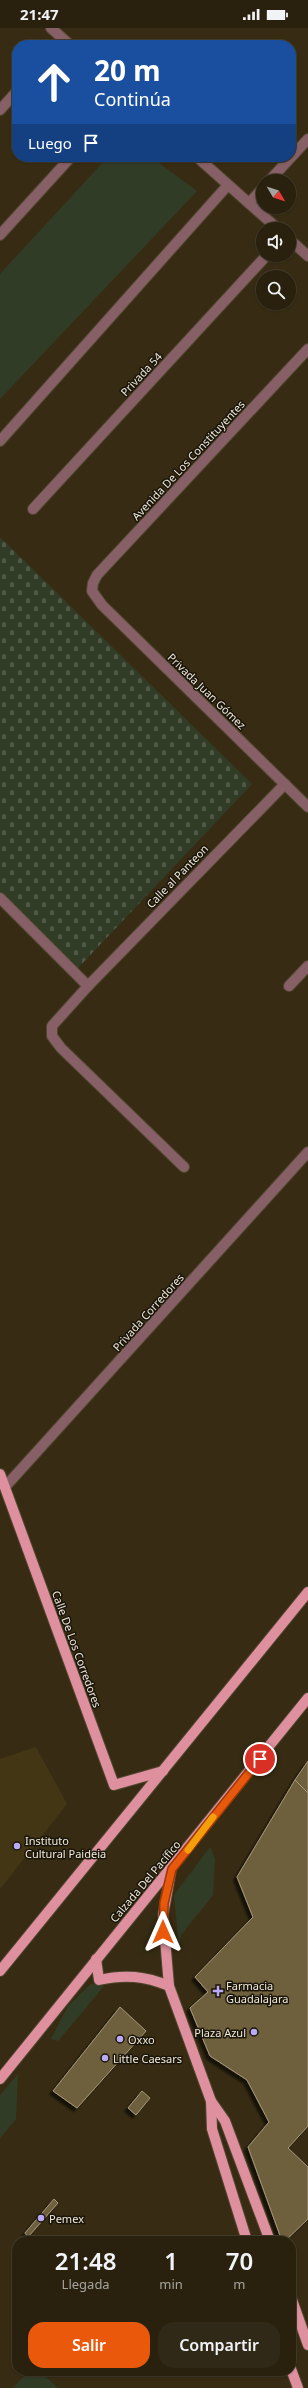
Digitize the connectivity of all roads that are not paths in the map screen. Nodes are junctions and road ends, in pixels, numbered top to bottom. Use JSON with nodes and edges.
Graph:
{"nodes":[{"id":1,"x":51,"y":28,"type":"edge"},
{"id":2,"x":61,"y":40,"type":"edge"},
{"id":3,"x":12,"y":97,"type":"edge"},
{"id":4,"x":0,"y":110,"type":"edge"},
{"id":5,"x":308,"y":139,"type":"edge"},
{"id":6,"x":296,"y":152,"type":"edge"},
{"id":7,"x":66,"y":162,"type":"edge"},
{"id":8,"x":203,"y":162,"type":"edge"},
{"id":9,"x":287,"y":162,"type":"edge"},
{"id":10,"x":276,"y":174,"type":"edge"},
{"id":11,"x":228,"y":185,"type":"junction"},
{"id":12,"x":256,"y":196,"type":"edge"},
{"id":13,"x":249,"y":203,"type":"junction"},
{"id":14,"x":270,"y":222,"type":"edge"},
{"id":15,"x":0,"y":235,"type":"edge"},
{"id":16,"x":296,"y":245,"type":"edge"},
{"id":17,"x":308,"y":256,"type":"edge"},
{"id":18,"x":261,"y":262,"type":"edge"},
{"id":19,"x":308,"y":349,"type":"edge"},
{"id":20,"x":0,"y":441,"type":"edge"},
{"id":21,"x":34,"y":509,"type":"dead end"},
{"id":22,"x":92,"y":591,"type":"joint"},
{"id":23,"x":285,"y":784,"type":"junction"},
{"id":24,"x":308,"y":807,"type":"edge"},
{"id":25,"x":0,"y":898,"type":"edge"},
{"id":26,"x":308,"y":966,"type":"edge"},
{"id":27,"x":88,"y":986,"type":"junction"},
{"id":28,"x":289,"y":986,"type":"dead end"},
{"id":29,"x":308,"y":1152,"type":"edge"},
{"id":30,"x":184,"y":1167,"type":"dead end"},
{"id":31,"x":0,"y":1474,"type":"edge"},
{"id":32,"x":5,"y":1487,"type":"junction"},
{"id":33,"x":308,"y":1592,"type":"edge"},
{"id":34,"x":308,"y":1698,"type":"edge"},
{"id":35,"x":163,"y":1771,"type":"junction"},
{"id":36,"x":172,"y":1869,"type":"junction"},
{"id":37,"x":96,"y":1959,"type":"junction"},
{"id":38,"x":0,"y":1971,"type":"edge"},
{"id":39,"x":169,"y":1986,"type":"junction"},
{"id":40,"x":0,"y":2079,"type":"edge"},
{"id":41,"x":211,"y":2101,"type":"junction"},
{"id":42,"x":245,"y":2236,"type":"edge"},
{"id":43,"x":268,"y":2236,"type":"edge"},
{"id":44,"x":296,"y":2311,"type":"edge"},
{"id":45,"x":308,"y":2345,"type":"edge"},
{"id":46,"x":294,"y":2376,"type":"edge"},
{"id":47,"x":298,"y":2388,"type":"edge"}],
"edges":[{"from":1,"to":2,"type":"street"},
{"from":3,"to":4,"type":"street"},
{"from":5,"to":6,"type":"street"},
{"from":7,"to":15,"type":"street"},
{"from":8,"to":11,"type":"street"},
{"from":9,"to":10,"type":"street"},
{"from":11,"to":13,"type":"street"},
{"from":11,"to":20,"type":"street"},
{"from":12,"to":13,"type":"street"},
{"from":13,"to":14,"type":"street"},
{"from":16,"to":17,"type":"street"},
{"from":18,"to":21,"type":"street","name":"Privada 54"},
{"from":19,"to":22,"type":"street","name":"Avenida De Los Constituyentes"},
{"from":22,"to":23,"type":"street","name":"Privada Juan Gómez"},
{"from":23,"to":24,"type":"street","name":"Privada Juan Gómez"},
{"from":23,"to":27,"type":"street","name":"Calle al Panteon"},
{"from":25,"to":27,"type":"street"},
{"from":26,"to":28,"type":"street"},
{"from":27,"to":30,"type":"street","name":"Calle al Panteon"},
{"from":29,"to":32,"type":"street","name":"Privada Corredores"},
{"from":31,"to":32,"type":"main road","name":"Calle De Los Corredores"},
{"from":32,"to":35,"type":"main road","name":"Calle De Los Corredores"},
{"from":33,"to":35,"type":"main road"},
{"from":34,"to":36,"type":"main road","name":"Calzada Del Pacífico"},
{"from":35,"to":38,"type":"main road"},
{"from":36,"to":37,"type":"main road","name":"Calzada Del Pacífico"},
{"from":36,"to":39,"type":"main road"},
{"from":37,"to":39,"type":"main road"},
{"from":37,"to":40,"type":"main road","name":"Calzada Del Pacífico"},
{"from":39,"to":41,"type":"main road"},
{"from":41,"to":42,"type":"main road"},
{"from":41,"to":43,"type":"main road"},
{"from":44,"to":45,"type":"main road"},
{"from":46,"to":47,"type":"main road"}]}
